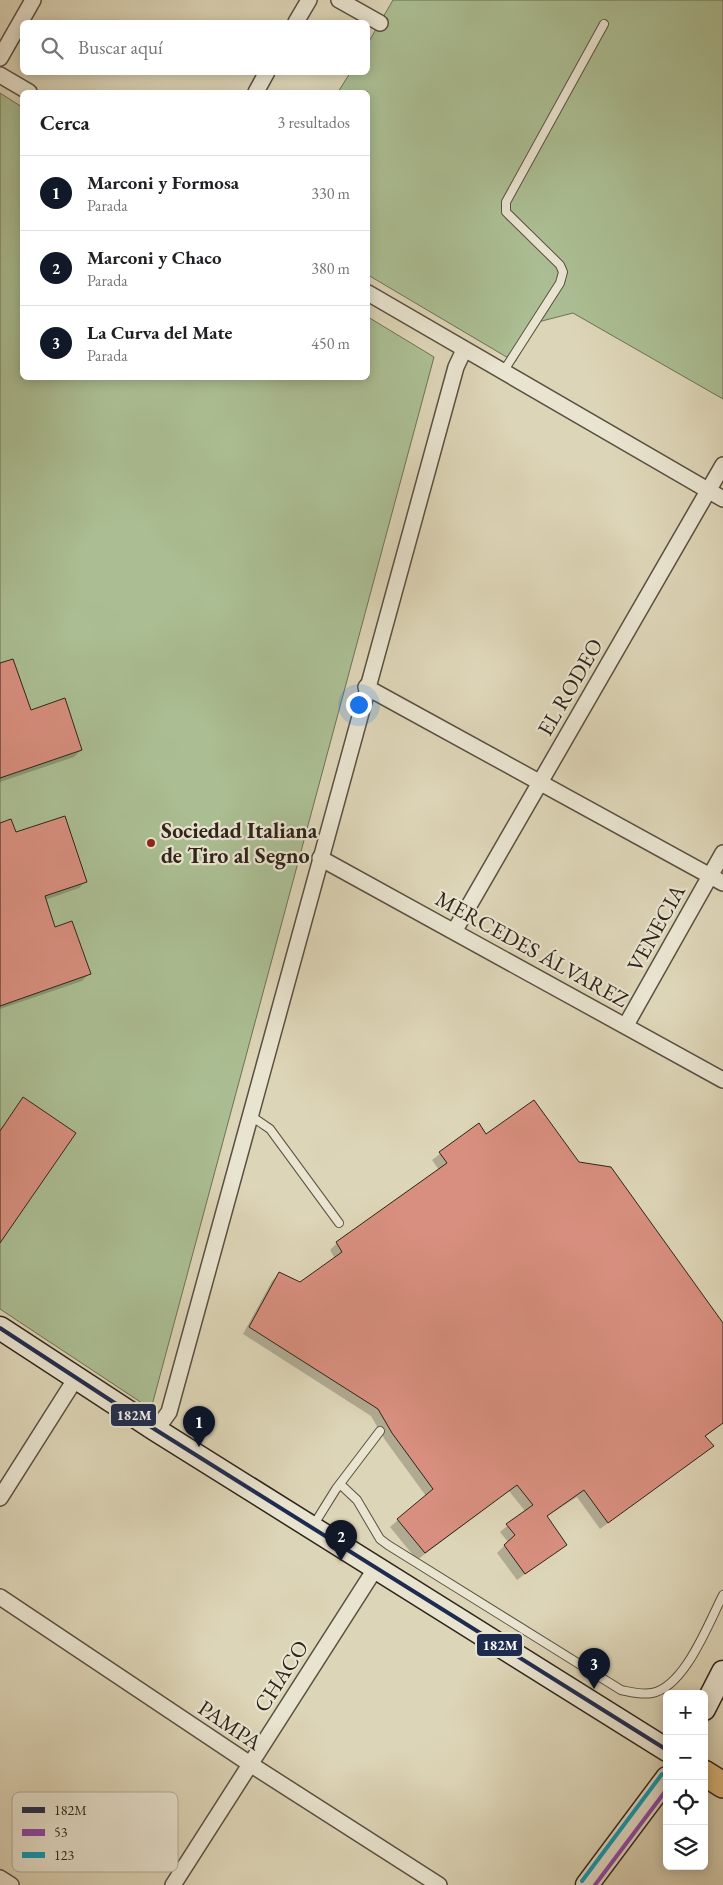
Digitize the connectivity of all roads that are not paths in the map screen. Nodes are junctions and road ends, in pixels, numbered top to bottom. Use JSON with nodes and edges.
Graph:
{"nodes":[{"id":1,"x":33,"y":0,"type":"edge"},
{"id":2,"x":309,"y":0,"type":"edge"},
{"id":3,"x":339,"y":0,"type":"edge"},
{"id":4,"x":22,"y":20,"type":"edge"},
{"id":5,"x":297,"y":20,"type":"edge"},
{"id":6,"x":20,"y":23,"type":"edge"},
{"id":7,"x":380,"y":23,"type":"dead end"},
{"id":8,"x":604,"y":24,"type":"dead end"},
{"id":9,"x":0,"y":58,"type":"edge"},
{"id":10,"x":0,"y":75,"type":"edge"},
{"id":11,"x":265,"y":75,"type":"edge"},
{"id":12,"x":26,"y":90,"type":"edge"},
{"id":13,"x":257,"y":90,"type":"edge"},
{"id":14,"x":370,"y":293,"type":"edge"},
{"id":15,"x":464,"y":350,"type":"junction"},
{"id":16,"x":503,"y":372,"type":"junction"},
{"id":17,"x":723,"y":465,"type":"edge"},
{"id":18,"x":709,"y":491,"type":"junction"},
{"id":19,"x":723,"y":499,"type":"edge"},
{"id":20,"x":366,"y":687,"type":"junction"},
{"id":21,"x":540,"y":782,"type":"junction"},
{"id":22,"x":723,"y":853,"type":"edge"},
{"id":23,"x":320,"y":858,"type":"junction"},
{"id":24,"x":716,"y":879,"type":"edge"},
{"id":25,"x":455,"y":930,"type":"junction"},
{"id":26,"x":626,"y":1025,"type":"junction"},
{"id":27,"x":723,"y":1080,"type":"edge"},
{"id":28,"x":251,"y":1116,"type":"junction"},
{"id":29,"x":339,"y":1223,"type":"dead end"},
{"id":30,"x":0,"y":1328,"type":"edge"},
{"id":31,"x":76,"y":1378,"type":"junction"},
{"id":32,"x":156,"y":1430,"type":"junction"},
{"id":33,"x":380,"y":1431,"type":"dead end"},
{"id":34,"x":340,"y":1484,"type":"junction"},
{"id":35,"x":0,"y":1498,"type":"edge"},
{"id":36,"x":312,"y":1528,"type":"junction"},
{"id":37,"x":377,"y":1566,"type":"junction"},
{"id":38,"x":723,"y":1595,"type":"edge"},
{"id":39,"x":0,"y":1597,"type":"edge"},
{"id":40,"x":723,"y":1672,"type":"edge"},
{"id":41,"x":708,"y":1701,"type":"edge"},
{"id":42,"x":663,"y":1747,"type":"edge"},
{"id":43,"x":250,"y":1764,"type":"junction"},
{"id":44,"x":708,"y":1776,"type":"edge"},
{"id":45,"x":666,"y":1780,"type":"edge"},
{"id":46,"x":723,"y":1785,"type":"edge"},
{"id":47,"x":0,"y":1878,"type":"edge"},
{"id":48,"x":11,"y":1885,"type":"edge"},
{"id":49,"x":173,"y":1885,"type":"edge"},
{"id":50,"x":439,"y":1885,"type":"edge"},
{"id":51,"x":587,"y":1885,"type":"edge"}],
"edges":[{"from":1,"to":4,"type":"street"},
{"from":2,"to":5,"type":"street"},
{"from":3,"to":7,"type":"street"},
{"from":6,"to":9,"type":"street"},
{"from":8,"to":16,"type":"lane"},
{"from":10,"to":12,"type":"street"},
{"from":11,"to":13,"type":"street"},
{"from":14,"to":15,"type":"street"},
{"from":15,"to":16,"type":"street"},
{"from":15,"to":20,"type":"street"},
{"from":16,"to":18,"type":"street"},
{"from":17,"to":18,"type":"street","name":"EL RODEO"},
{"from":18,"to":19,"type":"street"},
{"from":18,"to":21,"type":"street","name":"EL RODEO"},
{"from":20,"to":21,"type":"street"},
{"from":20,"to":23,"type":"street"},
{"from":21,"to":24,"type":"street"},
{"from":21,"to":25,"type":"street","name":"EL RODEO"},
{"from":22,"to":24,"type":"street","name":"VENECIA"},
{"from":23,"to":25,"type":"street","name":"MERCEDES ÁLVAREZ"},
{"from":23,"to":28,"type":"street"},
{"from":24,"to":26,"type":"street","name":"VENECIA"},
{"from":25,"to":26,"type":"street","name":"MERCEDES ÁLVAREZ"},
{"from":26,"to":27,"type":"street","name":"MERCEDES ÁLVAREZ"},
{"from":28,"to":29,"type":"lane"},
{"from":28,"to":32,"type":"street"},
{"from":30,"to":31,"type":"main road"},
{"from":31,"to":32,"type":"main road"},
{"from":31,"to":35,"type":"street"},
{"from":32,"to":36,"type":"main road"},
{"from":33,"to":34,"type":"lane"},
{"from":34,"to":36,"type":"lane"},
{"from":34,"to":38,"type":"lane"},
{"from":36,"to":37,"type":"main road"},
{"from":37,"to":42,"type":"main road"},
{"from":37,"to":43,"type":"street","name":"CHACO"},
{"from":39,"to":43,"type":"street","name":"PAMPA"},
{"from":40,"to":41,"type":"main road"},
{"from":43,"to":49,"type":"street","name":"CHACO"},
{"from":43,"to":50,"type":"street","name":"PAMPA"},
{"from":44,"to":46,"type":"main road"},
{"from":45,"to":51,"type":"main road"},
{"from":47,"to":48,"type":"street"}]}
